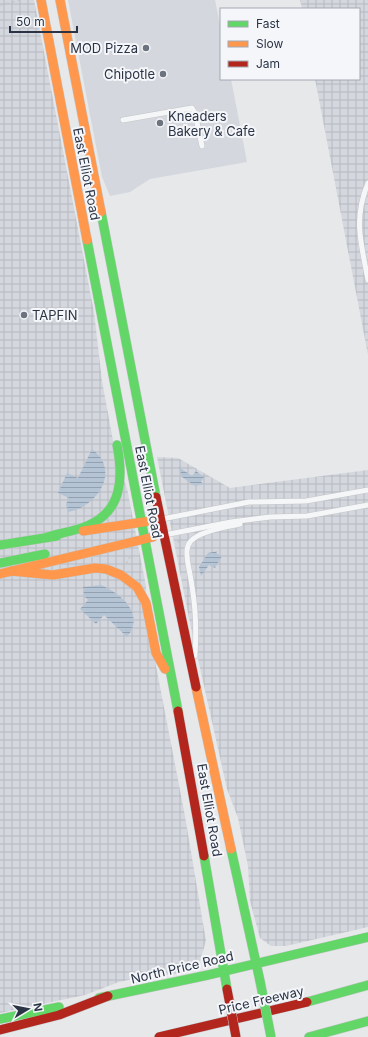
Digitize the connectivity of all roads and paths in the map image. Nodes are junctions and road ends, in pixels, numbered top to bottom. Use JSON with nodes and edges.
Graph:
{"nodes":[{"id":1,"x":21,"y":0,"type":"edge"},
{"id":2,"x":41,"y":0,"type":"edge"},
{"id":3,"x":60,"y":0,"type":"edge"},
{"id":4,"x":0,"y":5,"type":"edge"},
{"id":5,"x":123,"y":120,"type":"dead end"},
{"id":6,"x":66,"y":133,"type":"junction"},
{"id":7,"x":202,"y":146,"type":"dead end"},
{"id":8,"x":368,"y":183,"type":"edge"},
{"id":9,"x":96,"y":187,"type":"junction"},
{"id":10,"x":368,"y":280,"type":"edge"},
{"id":11,"x":109,"y":354,"type":"junction"},
{"id":12,"x":368,"y":490,"type":"edge"},
{"id":13,"x":368,"y":505,"type":"edge"},
{"id":14,"x":160,"y":519,"type":"junction"},
{"id":15,"x":253,"y":520,"type":"junction"},
{"id":16,"x":141,"y":522,"type":"junction"},
{"id":17,"x":163,"y":535,"type":"junction"},
{"id":18,"x":178,"y":536,"type":"dead end"},
{"id":19,"x":47,"y":537,"type":"junction"},
{"id":20,"x":144,"y":539,"type":"junction"},
{"id":21,"x":0,"y":545,"type":"edge"},
{"id":22,"x":183,"y":546,"type":"dead end"},
{"id":23,"x":90,"y":552,"type":"junction"},
{"id":24,"x":132,"y":553,"type":"dead end"},
{"id":25,"x":0,"y":563,"type":"edge"},
{"id":26,"x":126,"y":565,"type":"dead end"},
{"id":27,"x":11,"y":571,"type":"junction"},
{"id":28,"x":0,"y":574,"type":"edge"},
{"id":29,"x":194,"y":675,"type":"junction"},
{"id":30,"x":172,"y":682,"type":"junction"},
{"id":31,"x":368,"y":937,"type":"edge"},
{"id":32,"x":256,"y":963,"type":"junction"},
{"id":33,"x":224,"y":972,"type":"junction"},
{"id":34,"x":368,"y":985,"type":"edge"},
{"id":35,"x":108,"y":996,"type":"junction"},
{"id":36,"x":0,"y":1019,"type":"edge"},
{"id":37,"x":368,"y":1021,"type":"edge"},
{"id":38,"x":0,"y":1030,"type":"edge"},
{"id":39,"x":159,"y":1037,"type":"edge"},
{"id":40,"x":236,"y":1037,"type":"edge"},
{"id":41,"x":270,"y":1037,"type":"edge"},
{"id":42,"x":309,"y":1037,"type":"edge"}],
"edges":[{"from":1,"to":4,"type":"path"},
{"from":2,"to":6,"type":"main road","name":"East Elliot Road"},
{"from":3,"to":9,"type":"main road","name":"East Elliot Road"},
{"from":5,"to":7,"type":"lane"},
{"from":6,"to":9,"type":"main road"},
{"from":6,"to":11,"type":"main road","name":"East Elliot Road"},
{"from":8,"to":10,"type":"lane"},
{"from":9,"to":14,"type":"main road","name":"East Elliot Road"},
{"from":11,"to":16,"type":"main road","name":"East Elliot Road"},
{"from":11,"to":19,"type":"main road"},
{"from":12,"to":14,"type":"lane"},
{"from":13,"to":15,"type":"lane"},
{"from":14,"to":16,"type":"main road"},
{"from":14,"to":17,"type":"main road","name":"East Elliot Road"},
{"from":15,"to":17,"type":"lane"},
{"from":15,"to":29,"type":"lane"},
{"from":16,"to":19,"type":"main road"},
{"from":16,"to":20,"type":"main road","name":"East Elliot Road"},
{"from":17,"to":20,"type":"main road"},
{"from":17,"to":29,"type":"main road","name":"East Elliot Road"},
{"from":18,"to":22,"type":"path"},
{"from":19,"to":21,"type":"main road"},
{"from":20,"to":23,"type":"main road"},
{"from":20,"to":30,"type":"main road","name":"East Elliot Road"},
{"from":23,"to":25,"type":"main road"},
{"from":23,"to":27,"type":"main road"},
{"from":24,"to":26,"type":"path"},
{"from":27,"to":28,"type":"main road"},
{"from":27,"to":30,"type":"main road"},
{"from":29,"to":32,"type":"main road","name":"East Elliot Road"},
{"from":30,"to":33,"type":"main road","name":"East Elliot Road"},
{"from":31,"to":32,"type":"main road","name":"North Price Road"},
{"from":32,"to":33,"type":"main road","name":"North Price Road"},
{"from":32,"to":41,"type":"main road","name":"East Elliot Road","bridge":true},
{"from":33,"to":35,"type":"main road","name":"North Price Road"},
{"from":33,"to":40,"type":"main road","name":"East Elliot Road","bridge":true},
{"from":34,"to":39,"type":"main road","name":"Price Freeway"},
{"from":35,"to":36,"type":"main road","name":"North Price Road"},
{"from":35,"to":38,"type":"main road"},
{"from":37,"to":42,"type":"main road"}]}
